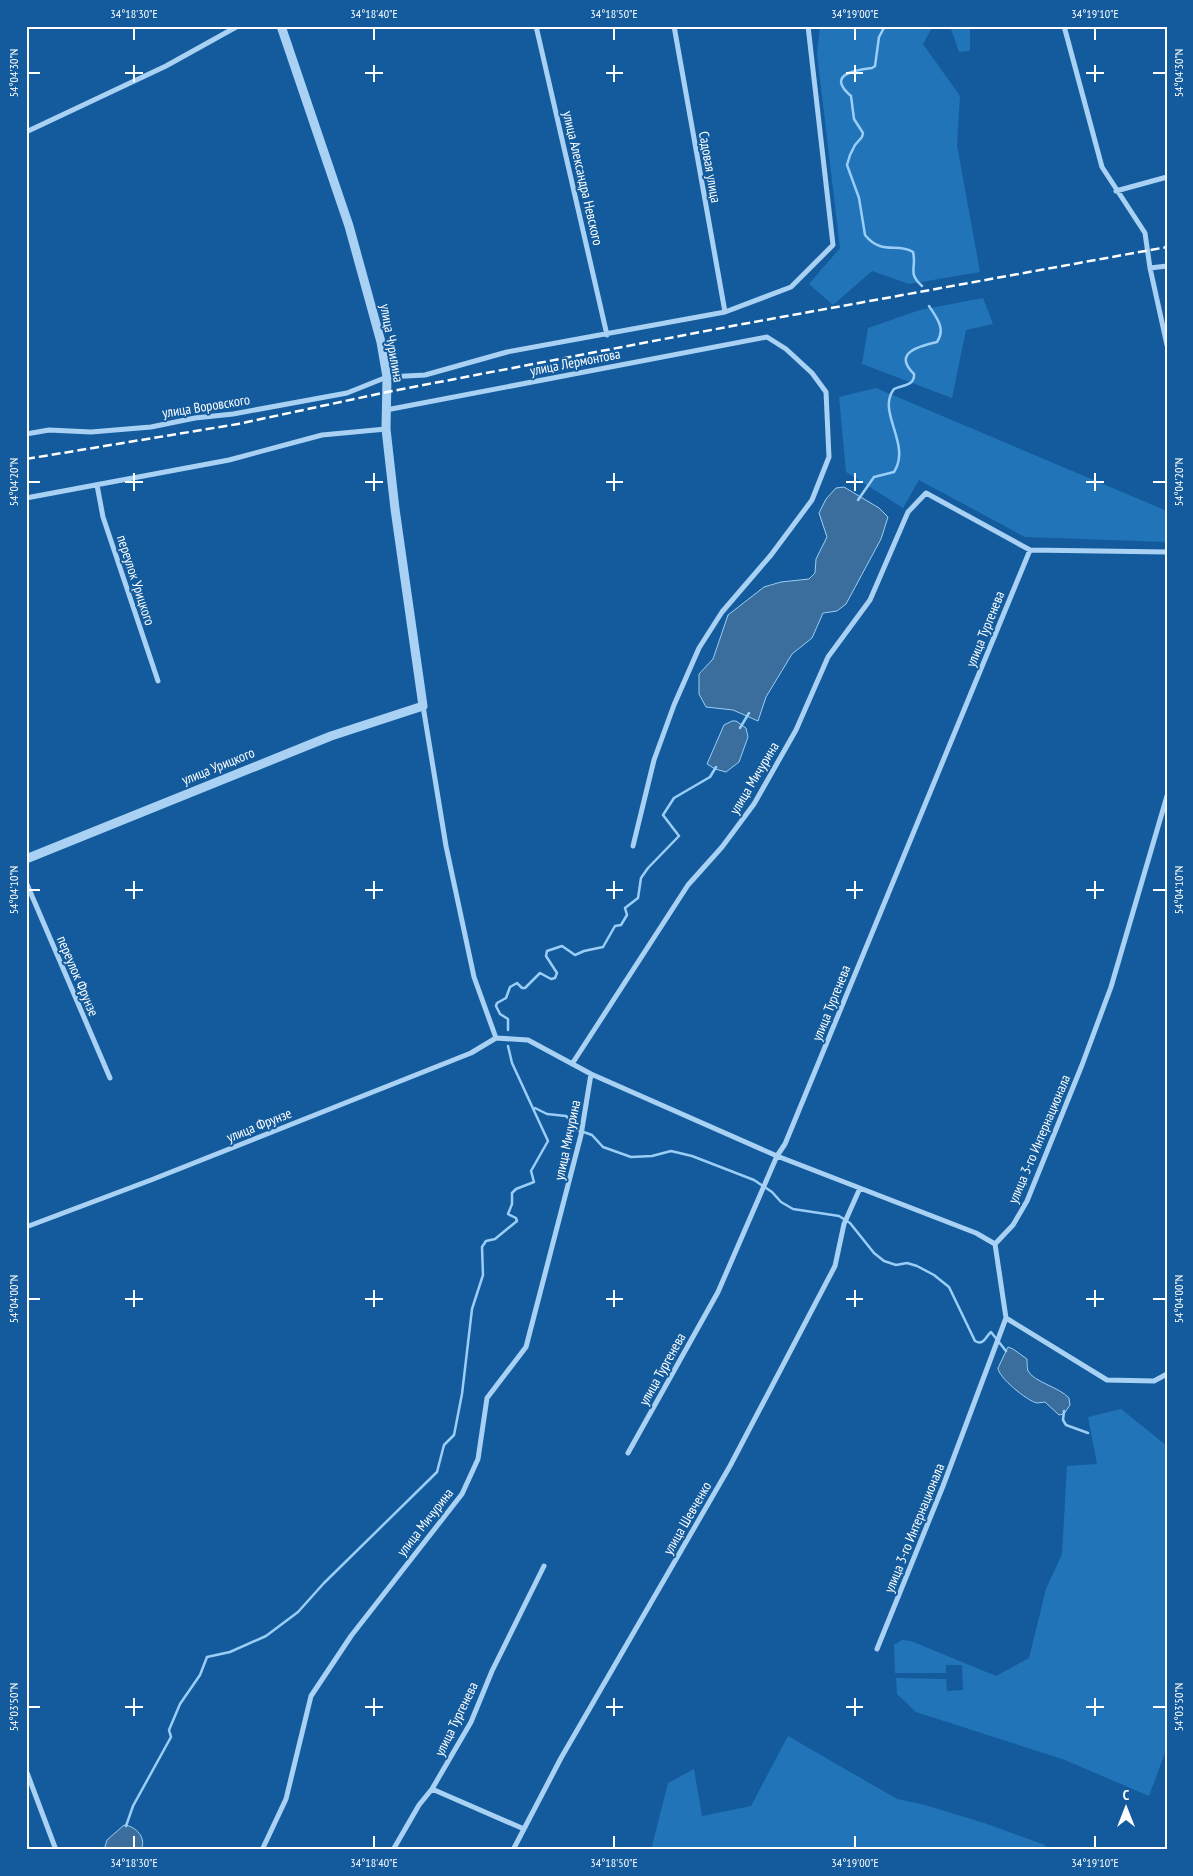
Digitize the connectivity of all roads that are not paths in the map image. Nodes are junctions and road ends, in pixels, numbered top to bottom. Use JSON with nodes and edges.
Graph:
{"nodes":[{"id":1,"x":238,"y":26,"type":"edge"},
{"id":2,"x":281,"y":26,"type":"edge"},
{"id":3,"x":536,"y":26,"type":"edge"},
{"id":4,"x":674,"y":26,"type":"edge"},
{"id":5,"x":808,"y":26,"type":"edge"},
{"id":6,"x":1064,"y":26,"type":"edge"},
{"id":7,"x":26,"y":132,"type":"edge"},
{"id":8,"x":1167,"y":177,"type":"edge"},
{"id":9,"x":1116,"y":191,"type":"junction"},
{"id":10,"x":1167,"y":266,"type":"edge"},
{"id":11,"x":1150,"y":268,"type":"junction"},
{"id":12,"x":724,"y":312,"type":"junction"},
{"id":13,"x":607,"y":335,"type":"junction"},
{"id":14,"x":1167,"y":345,"type":"edge"},
{"id":15,"x":387,"y":377,"type":"junction"},
{"id":16,"x":386,"y":410,"type":"junction"},
{"id":17,"x":386,"y":429,"type":"junction"},
{"id":18,"x":26,"y":434,"type":"edge"},
{"id":19,"x":97,"y":485,"type":"junction"},
{"id":20,"x":26,"y":498,"type":"edge"},
{"id":21,"x":1030,"y":550,"type":"junction"},
{"id":22,"x":1167,"y":552,"type":"edge"},
{"id":23,"x":158,"y":681,"type":"dead end"},
{"id":24,"x":423,"y":706,"type":"junction"},
{"id":25,"x":1167,"y":796,"type":"edge"},
{"id":26,"x":632,"y":846,"type":"dead end"},
{"id":27,"x":26,"y":859,"type":"edge"},
{"id":28,"x":26,"y":882,"type":"edge"},
{"id":29,"x":496,"y":1038,"type":"junction"},
{"id":30,"x":572,"y":1064,"type":"junction"},
{"id":31,"x":591,"y":1074,"type":"junction"},
{"id":32,"x":110,"y":1078,"type":"dead end"},
{"id":33,"x":777,"y":1156,"type":"junction"},
{"id":34,"x":860,"y":1188,"type":"junction"},
{"id":35,"x":26,"y":1227,"type":"edge"},
{"id":36,"x":995,"y":1244,"type":"junction"},
{"id":37,"x":1006,"y":1318,"type":"junction"},
{"id":38,"x":1167,"y":1374,"type":"edge"},
{"id":39,"x":628,"y":1453,"type":"dead end"},
{"id":40,"x":544,"y":1566,"type":"dead end"},
{"id":41,"x":877,"y":1649,"type":"dead end"},
{"id":42,"x":26,"y":1770,"type":"edge"},
{"id":43,"x":432,"y":1790,"type":"junction"},
{"id":44,"x":524,"y":1828,"type":"junction"},
{"id":45,"x":56,"y":1850,"type":"edge"},
{"id":46,"x":262,"y":1850,"type":"edge"},
{"id":47,"x":393,"y":1850,"type":"edge"},
{"id":48,"x":512,"y":1850,"type":"edge"}],
"edges":[{"from":1,"to":7,"type":"street"},
{"from":2,"to":15,"type":"street","name":"улица Чурилина"},
{"from":3,"to":13,"type":"street","name":"улица Александра Невского"},
{"from":4,"to":12,"type":"street","name":"Садовая улица"},
{"from":5,"to":12,"type":"street","name":"улица Воровского"},
{"from":6,"to":9,"type":"street"},
{"from":8,"to":9,"type":"street"},
{"from":9,"to":11,"type":"street"},
{"from":10,"to":11,"type":"street"},
{"from":11,"to":14,"type":"street"},
{"from":12,"to":13,"type":"street","name":"улица Воровского"},
{"from":13,"to":15,"type":"street","name":"улица Воровского"},
{"from":15,"to":16,"type":"street","name":"улица Чурилина"},
{"from":15,"to":18,"type":"street","name":"улица Воровского"},
{"from":16,"to":17,"type":"street","name":"улица Чурилина"},
{"from":16,"to":26,"type":"street","name":"улица Лермонтова"},
{"from":17,"to":19,"type":"street"},
{"from":17,"to":24,"type":"street","name":"улица Чурилина"},
{"from":19,"to":20,"type":"street"},
{"from":19,"to":23,"type":"street","name":"переулок Урицкого"},
{"from":21,"to":22,"type":"street"},
{"from":21,"to":30,"type":"street","name":"улица Мичурина"},
{"from":21,"to":33,"type":"street","name":"улица Тургенева"},
{"from":24,"to":27,"type":"street","name":"улица Урицкого"},
{"from":24,"to":29,"type":"street"},
{"from":25,"to":36,"type":"street","name":"улица 3-го Интернационала"},
{"from":28,"to":32,"type":"street","name":"переулок Фрунзе"},
{"from":29,"to":30,"type":"street"},
{"from":29,"to":35,"type":"street","name":"улица Фрунзе"},
{"from":30,"to":31,"type":"street"},
{"from":31,"to":33,"type":"street"},
{"from":31,"to":46,"type":"street","name":"улица Мичурина"},
{"from":33,"to":34,"type":"street"},
{"from":33,"to":39,"type":"street","name":"улица Тургенева"},
{"from":34,"to":36,"type":"street"},
{"from":34,"to":44,"type":"street","name":"улица Шевченко"},
{"from":36,"to":37,"type":"street","name":"улица 3-го Интернационала"},
{"from":37,"to":38,"type":"street"},
{"from":37,"to":41,"type":"street","name":"улица 3-го Интернационала"},
{"from":40,"to":43,"type":"street","name":"улица Тургенева"},
{"from":42,"to":45,"type":"street"},
{"from":43,"to":44,"type":"street"},
{"from":43,"to":47,"type":"street","name":"улица Тургенева"},
{"from":44,"to":48,"type":"street","name":"улица Шевченко"}]}
